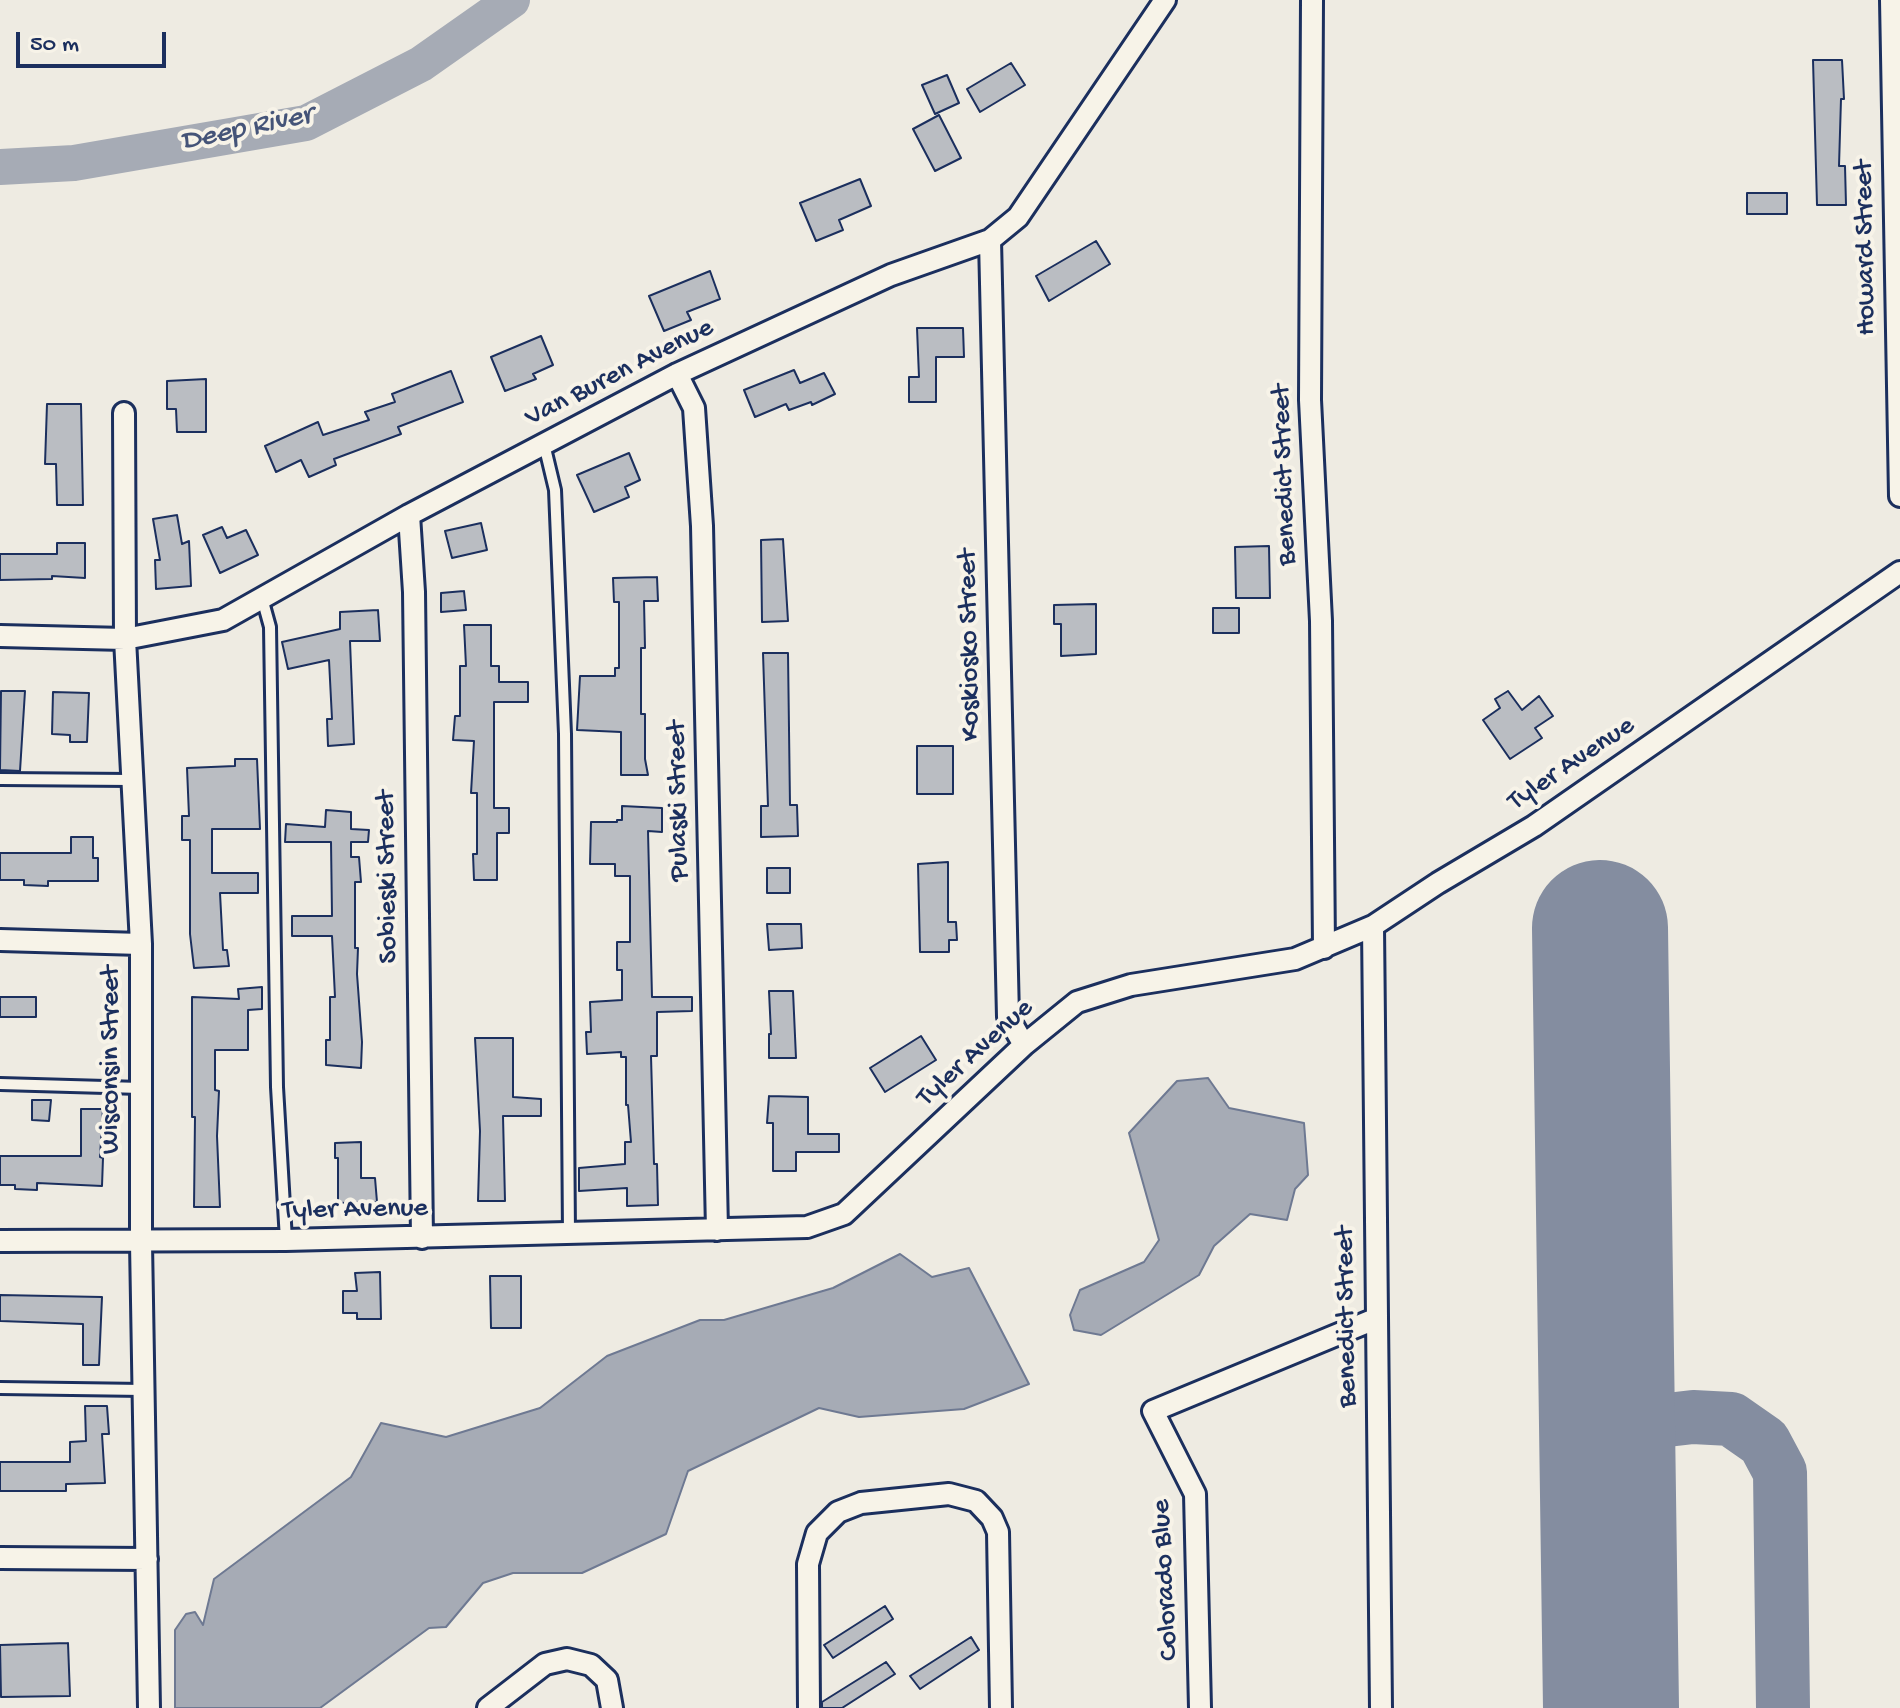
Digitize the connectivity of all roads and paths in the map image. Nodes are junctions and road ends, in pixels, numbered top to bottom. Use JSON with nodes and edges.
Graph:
{"nodes":[{"id":1,"x":1165,"y":0,"type":"edge"},
{"id":2,"x":1312,"y":0,"type":"edge"},
{"id":3,"x":1891,"y":0,"type":"edge"},
{"id":4,"x":990,"y":240,"type":"junction"},
{"id":5,"x":677,"y":374,"type":"junction"},
{"id":6,"x":124,"y":413,"type":"dead end"},
{"id":7,"x":544,"y":444,"type":"junction"},
{"id":8,"x":1900,"y":496,"type":"edge"},
{"id":9,"x":409,"y":515,"type":"junction"},
{"id":10,"x":1900,"y":572,"type":"edge"},
{"id":11,"x":262,"y":598,"type":"junction"},
{"id":12,"x":0,"y":636,"type":"edge"},
{"id":13,"x":125,"y":639,"type":"junction"},
{"id":14,"x":0,"y":779,"type":"edge"},
{"id":15,"x":132,"y":780,"type":"junction"},
{"id":16,"x":1373,"y":926,"type":"junction"},
{"id":17,"x":0,"y":940,"type":"edge"},
{"id":18,"x":141,"y":944,"type":"junction"},
{"id":19,"x":1324,"y":948,"type":"junction"},
{"id":20,"x":1024,"y":1045,"type":"junction"},
{"id":21,"x":0,"y":1084,"type":"edge"},
{"id":22,"x":141,"y":1088,"type":"junction"},
{"id":23,"x":717,"y":1230,"type":"junction"},
{"id":24,"x":569,"y":1234,"type":"junction"},
{"id":25,"x":422,"y":1238,"type":"junction"},
{"id":26,"x":286,"y":1240,"type":"junction"},
{"id":27,"x":0,"y":1241,"type":"edge"},
{"id":28,"x":141,"y":1243,"type":"junction"},
{"id":29,"x":1375,"y":1319,"type":"junction"},
{"id":30,"x":0,"y":1388,"type":"edge"},
{"id":31,"x":144,"y":1390,"type":"junction"},
{"id":32,"x":0,"y":1558,"type":"edge"},
{"id":33,"x":147,"y":1559,"type":"junction"},
{"id":34,"x":149,"y":1708,"type":"edge"},
{"id":35,"x":488,"y":1708,"type":"edge"},
{"id":36,"x":612,"y":1708,"type":"edge"},
{"id":37,"x":809,"y":1708,"type":"edge"},
{"id":38,"x":1001,"y":1708,"type":"edge"},
{"id":39,"x":1200,"y":1708,"type":"edge"},
{"id":40,"x":1381,"y":1708,"type":"edge"}],
"edges":[{"from":1,"to":4,"type":"street","name":"Van Buren Avenue"},
{"from":2,"to":19,"type":"street","name":"Benedict Street"},
{"from":3,"to":8,"type":"street","name":"Howard Street"},
{"from":4,"to":5,"type":"street","name":"Van Buren Avenue"},
{"from":4,"to":20,"type":"street","name":"Koskiosko Street"},
{"from":5,"to":7,"type":"street","name":"Van Buren Avenue"},
{"from":5,"to":23,"type":"street","name":"Pulaski Street"},
{"from":6,"to":13,"type":"street","name":"Wisconsin Street"},
{"from":7,"to":9,"type":"street","name":"Van Buren Avenue"},
{"from":7,"to":24,"type":"lane"},
{"from":9,"to":11,"type":"street","name":"Van Buren Avenue"},
{"from":9,"to":25,"type":"street","name":"Sobieski Street"},
{"from":10,"to":16,"type":"street","name":"Tyler Avenue"},
{"from":11,"to":13,"type":"street","name":"Van Buren Avenue"},
{"from":11,"to":26,"type":"lane"},
{"from":12,"to":13,"type":"street","name":"Van Buren Avenue"},
{"from":13,"to":15,"type":"street","name":"Wisconsin Street"},
{"from":14,"to":15,"type":"lane"},
{"from":15,"to":18,"type":"street","name":"Wisconsin Street"},
{"from":16,"to":19,"type":"street","name":"Tyler Avenue"},
{"from":16,"to":29,"type":"street","name":"Benedict Street"},
{"from":17,"to":18,"type":"street"},
{"from":18,"to":22,"type":"street","name":"Wisconsin Street"},
{"from":19,"to":20,"type":"street","name":"Tyler Avenue"},
{"from":20,"to":23,"type":"street","name":"Tyler Avenue"},
{"from":21,"to":22,"type":"lane"},
{"from":22,"to":28,"type":"street","name":"Wisconsin Street"},
{"from":23,"to":24,"type":"street","name":"Tyler Avenue"},
{"from":24,"to":25,"type":"street","name":"Tyler Avenue"},
{"from":25,"to":26,"type":"street","name":"Tyler Avenue"},
{"from":26,"to":28,"type":"street","name":"Tyler Avenue"},
{"from":27,"to":28,"type":"street","name":"Tyler Avenue"},
{"from":28,"to":31,"type":"street","name":"Wisconsin Street"},
{"from":29,"to":39,"type":"street","name":"Colorado Blue"},
{"from":29,"to":40,"type":"street","name":"Benedict Street"},
{"from":30,"to":31,"type":"lane"},
{"from":31,"to":33,"type":"street","name":"Wisconsin Street"},
{"from":32,"to":33,"type":"street"},
{"from":33,"to":34,"type":"street","name":"Wisconsin Street"},
{"from":35,"to":36,"type":"street"},
{"from":37,"to":38,"type":"street"}]}
